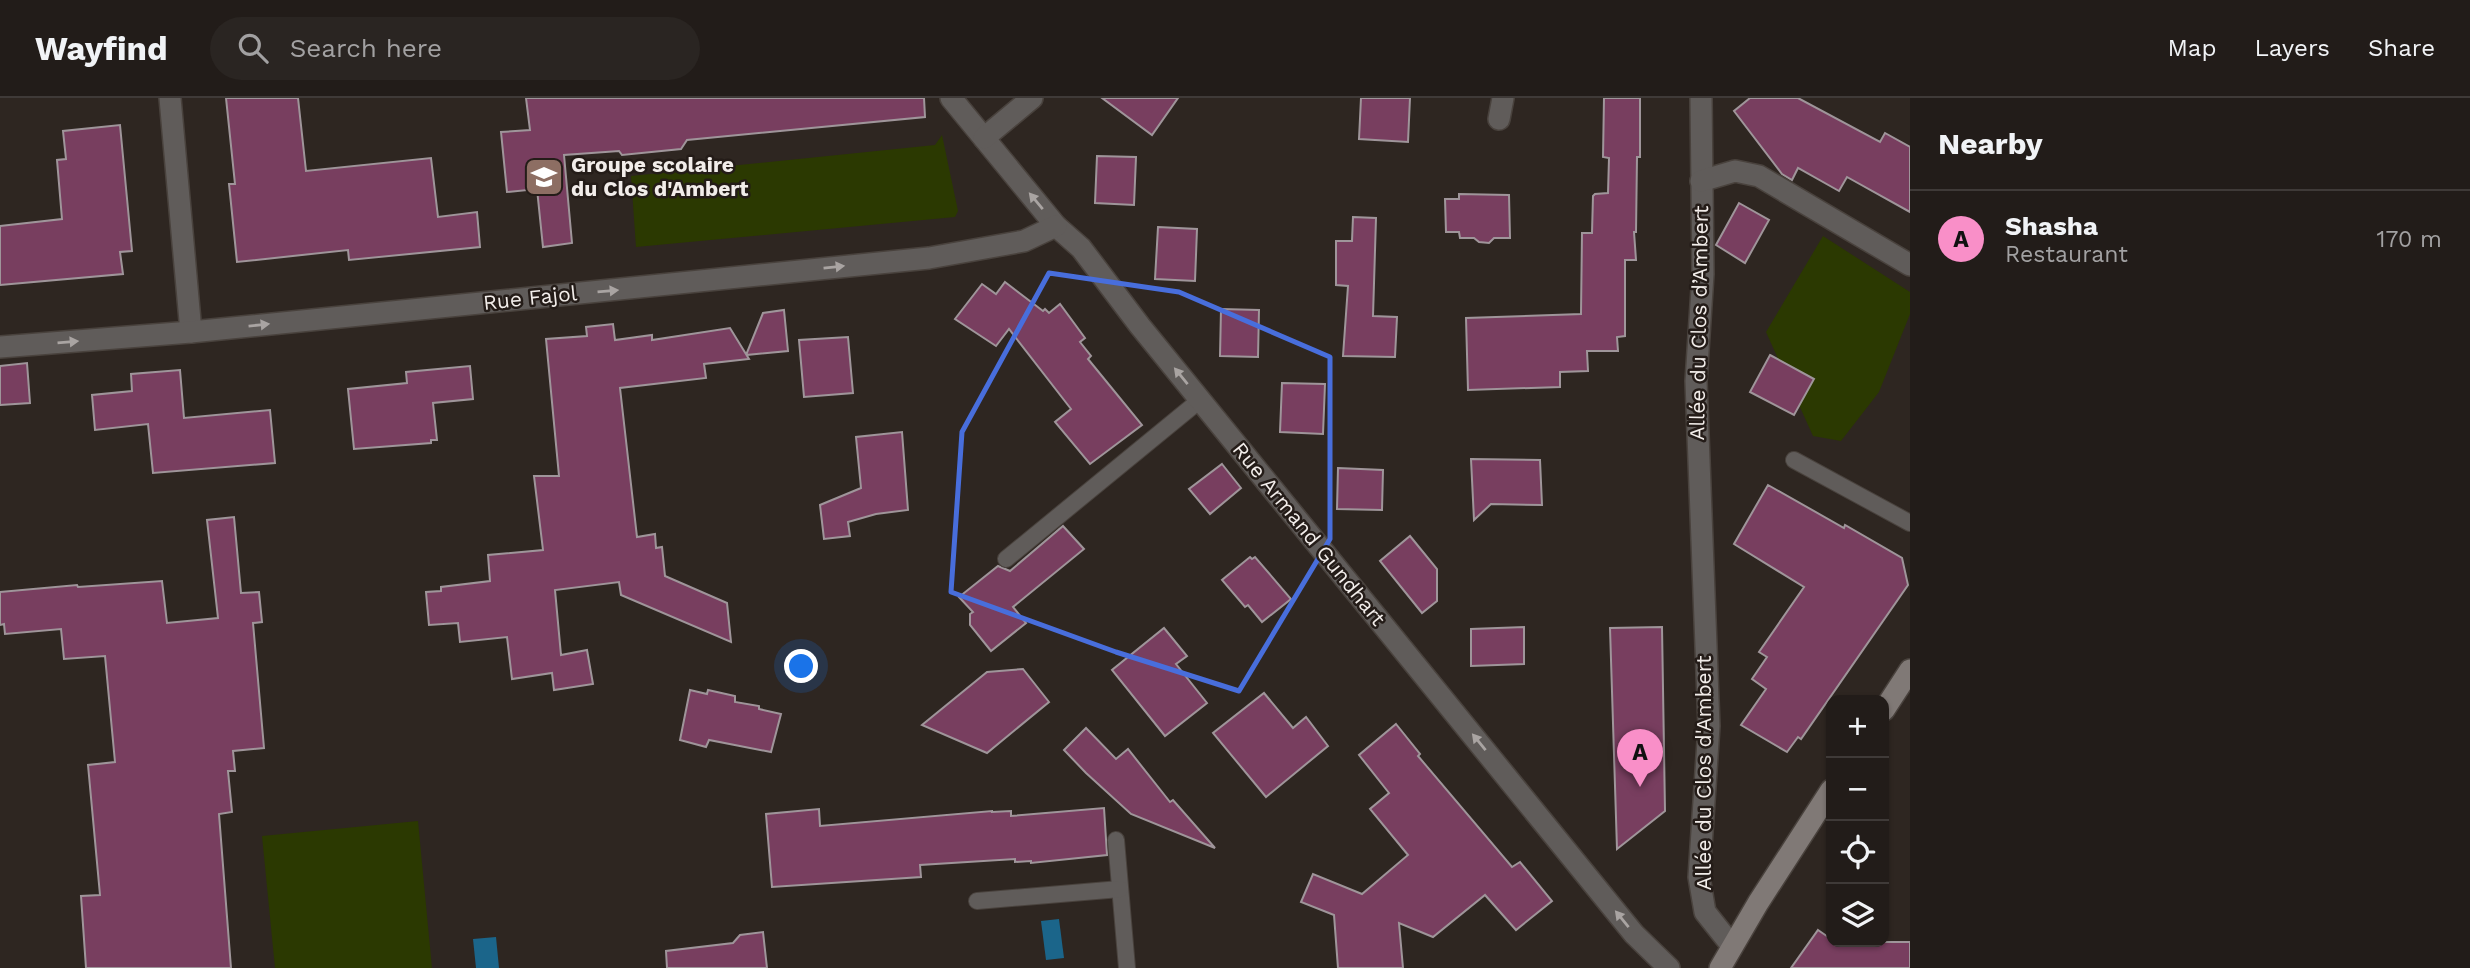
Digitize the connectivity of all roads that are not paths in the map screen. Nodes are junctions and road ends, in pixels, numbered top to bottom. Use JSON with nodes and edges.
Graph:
{"nodes":[{"id":1,"x":170,"y":98,"type":"edge"},
{"id":2,"x":951,"y":98,"type":"edge"},
{"id":3,"x":1032,"y":98,"type":"edge"},
{"id":4,"x":1700,"y":98,"type":"edge"},
{"id":5,"x":984,"y":138,"type":"junction"},
{"id":6,"x":1700,"y":181,"type":"junction"},
{"id":7,"x":1056,"y":226,"type":"junction"},
{"id":8,"x":1910,"y":265,"type":"edge"},
{"id":9,"x":191,"y":332,"type":"junction"},
{"id":10,"x":0,"y":347,"type":"edge"},
{"id":11,"x":1200,"y":400,"type":"junction"},
{"id":12,"x":1794,"y":460,"type":"dead end"},
{"id":13,"x":1910,"y":523,"type":"edge"},
{"id":14,"x":1701,"y":548,"type":"joint"},
{"id":15,"x":1006,"y":559,"type":"dead end"},
{"id":16,"x":1910,"y":670,"type":"edge"},
{"id":17,"x":1889,"y":702,"type":"edge"},
{"id":18,"x":1826,"y":798,"type":"edge"},
{"id":19,"x":1116,"y":840,"type":"dead end"},
{"id":20,"x":1120,"y":889,"type":"junction"},
{"id":21,"x":977,"y":901,"type":"dead end"},
{"id":22,"x":1732,"y":946,"type":"junction"},
{"id":23,"x":1127,"y":968,"type":"edge"},
{"id":24,"x":1669,"y":968,"type":"edge"},
{"id":25,"x":1720,"y":968,"type":"edge"}],
"edges":[{"from":1,"to":9,"type":"street"},
{"from":2,"to":5,"type":"street","name":"Rue Armand Gundhart"},
{"from":3,"to":5,"type":"street"},
{"from":4,"to":6,"type":"street","name":"Allée du Clos d’Ambert"},
{"from":7,"to":5,"type":"street","name":"Rue Armand Gundhart","one_way":true},
{"from":6,"to":8,"type":"street"},
{"from":6,"to":14,"type":"street","name":"Allée du Clos d’Ambert"},
{"from":9,"to":7,"type":"street","name":"Rue Fajol","one_way":true},
{"from":11,"to":7,"type":"street","name":"Rue Armand Gundhart","one_way":true},
{"from":10,"to":9,"type":"street","name":"Rue Fajol","one_way":true},
{"from":11,"to":15,"type":"lane"},
{"from":24,"to":11,"type":"street","name":"Rue Armand Gundhart","one_way":true},
{"from":12,"to":13,"type":"lane"},
{"from":14,"to":22,"type":"street","name":"Allée du Clos d'Ambert"},
{"from":16,"to":17,"type":"street"},
{"from":18,"to":22,"type":"street"},
{"from":19,"to":20,"type":"lane"},
{"from":20,"to":21,"type":"lane"},
{"from":20,"to":23,"type":"lane"},
{"from":22,"to":25,"type":"street"}]}
